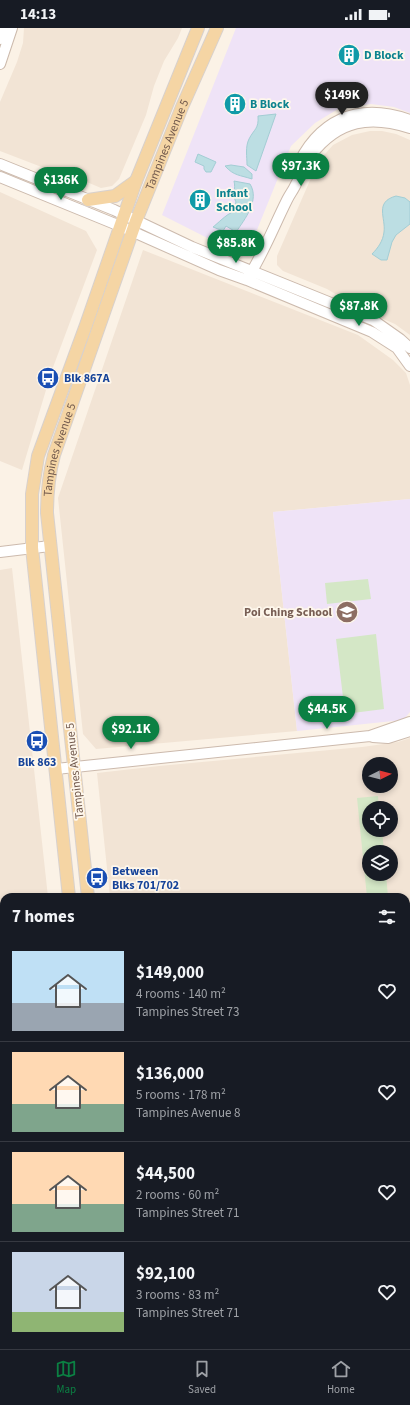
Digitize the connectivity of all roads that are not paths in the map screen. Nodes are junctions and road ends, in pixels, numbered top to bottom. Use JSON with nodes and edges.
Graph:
{"nodes":[{"id":1,"x":2,"y":28,"type":"edge"},
{"id":2,"x":12,"y":28,"type":"edge"},
{"id":3,"x":198,"y":28,"type":"edge"},
{"id":4,"x":217,"y":28,"type":"edge"},
{"id":5,"x":0,"y":39,"type":"edge"},
{"id":6,"x":0,"y":64,"type":"edge"},
{"id":7,"x":410,"y":120,"type":"edge"},
{"id":8,"x":410,"y":128,"type":"edge"},
{"id":9,"x":0,"y":164,"type":"edge"},
{"id":10,"x":0,"y":177,"type":"edge"},
{"id":11,"x":136,"y":181,"type":"junction"},
{"id":12,"x":288,"y":199,"type":"junction"},
{"id":13,"x":88,"y":200,"type":"junction"},
{"id":14,"x":122,"y":220,"type":"junction"},
{"id":15,"x":134,"y":226,"type":"junction"},
{"id":16,"x":249,"y":276,"type":"junction"},
{"id":17,"x":410,"y":348,"type":"edge"},
{"id":18,"x":410,"y":366,"type":"edge"},
{"id":19,"x":50,"y":546,"type":"junction"},
{"id":20,"x":32,"y":548,"type":"junction"},
{"id":21,"x":0,"y":552,"type":"edge"},
{"id":22,"x":410,"y":722,"type":"edge"},
{"id":23,"x":410,"y":731,"type":"edge"},
{"id":24,"x":370,"y":736,"type":"junction"},
{"id":25,"x":74,"y":768,"type":"junction"},
{"id":26,"x":56,"y":769,"type":"junction"},
{"id":27,"x":69,"y":893,"type":"edge"},
{"id":28,"x":88,"y":893,"type":"edge"}],
"edges":[{"from":1,"to":5,"type":"street"},
{"from":2,"to":6,"type":"street"},
{"from":3,"to":11,"type":"main road","name":"Tampines Avenue 5"},
{"from":4,"to":15,"type":"main road","name":"Tampines Avenue 5"},
{"from":7,"to":12,"type":"street"},
{"from":8,"to":12,"type":"street"},
{"from":9,"to":13,"type":"street"},
{"from":10,"to":14,"type":"street"},
{"from":11,"to":13,"type":"main road"},
{"from":11,"to":14,"type":"main road","name":"Tampines Avenue 5"},
{"from":12,"to":16,"type":"street"},
{"from":13,"to":14,"type":"street"},
{"from":14,"to":15,"type":"street"},
{"from":14,"to":20,"type":"main road","name":"Tampines Avenue 5"},
{"from":15,"to":16,"type":"street"},
{"from":15,"to":19,"type":"main road","name":"Tampines Avenue 5"},
{"from":16,"to":17,"type":"street"},
{"from":16,"to":18,"type":"street"},
{"from":19,"to":20,"type":"street"},
{"from":19,"to":25,"type":"main road","name":"Tampines Avenue 5"},
{"from":20,"to":21,"type":"street"},
{"from":20,"to":26,"type":"main road","name":"Tampines Avenue 5"},
{"from":22,"to":24,"type":"street"},
{"from":23,"to":24,"type":"street"},
{"from":24,"to":25,"type":"street"},
{"from":25,"to":26,"type":"street"},
{"from":25,"to":28,"type":"main road","name":"Tampines Avenue 5"},
{"from":26,"to":27,"type":"main road","name":"Tampines Avenue 5"}]}
